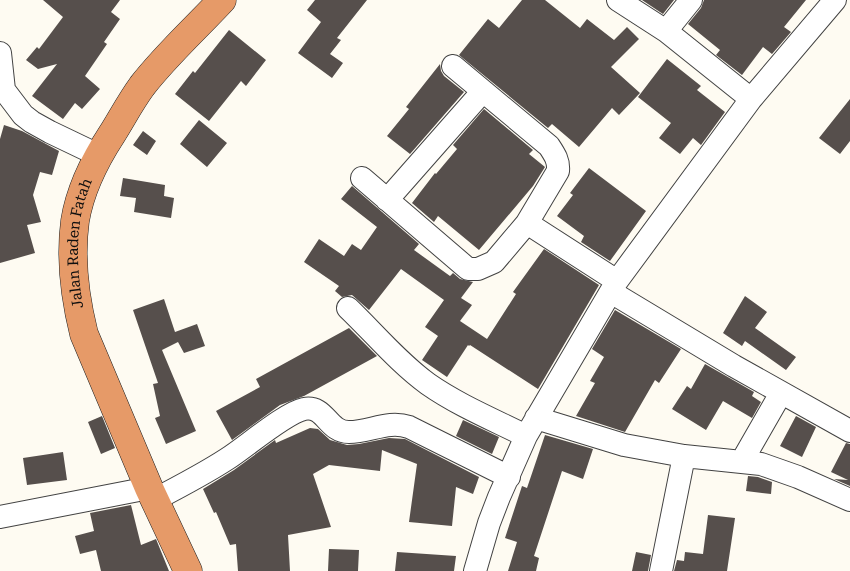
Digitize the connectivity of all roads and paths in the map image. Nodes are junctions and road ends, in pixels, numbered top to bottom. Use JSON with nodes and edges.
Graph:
{"nodes":[{"id":1,"x":222,"y":0,"type":"edge"},
{"id":2,"x":618,"y":0,"type":"edge"},
{"id":3,"x":691,"y":0,"type":"edge"},
{"id":4,"x":835,"y":0,"type":"edge"},
{"id":5,"x":666,"y":31,"type":"junction"},
{"id":6,"x":0,"y":53,"type":"edge"},
{"id":7,"x":453,"y":66,"type":"dead end"},
{"id":8,"x":2,"y":90,"type":"edge"},
{"id":9,"x":483,"y":91,"type":"junction"},
{"id":10,"x":751,"y":99,"type":"junction"},
{"id":11,"x":98,"y":155,"type":"junction"},
{"id":12,"x":362,"y":178,"type":"dead end"},
{"id":13,"x":387,"y":200,"type":"junction"},
{"id":14,"x":527,"y":223,"type":"junction"},
{"id":15,"x":614,"y":286,"type":"junction"},
{"id":16,"x":348,"y":308,"type":"dead end"},
{"id":17,"x":781,"y":393,"type":"junction"},
{"id":18,"x":531,"y":427,"type":"junction"},
{"id":19,"x":850,"y":431,"type":"edge"},
{"id":20,"x":684,"y":456,"type":"junction"},
{"id":21,"x":742,"y":462,"type":"junction"},
{"id":22,"x":508,"y":476,"type":"junction"},
{"id":23,"x":151,"y":494,"type":"junction"},
{"id":24,"x":850,"y":500,"type":"edge"},
{"id":25,"x":0,"y":517,"type":"edge"},
{"id":26,"x":188,"y":571,"type":"edge"},
{"id":27,"x":475,"y":571,"type":"edge"},
{"id":28,"x":661,"y":571,"type":"edge"}],
"edges":[{"from":1,"to":11,"type":"highway","name":"Jalan Raden Fatah"},
{"from":2,"to":5,"type":"street"},
{"from":3,"to":5,"type":"street"},
{"from":4,"to":10,"type":"street"},
{"from":5,"to":10,"type":"street"},
{"from":6,"to":8,"type":"street"},
{"from":7,"to":9,"type":"street"},
{"from":8,"to":11,"type":"street"},
{"from":9,"to":13,"type":"street"},
{"from":9,"to":14,"type":"street"},
{"from":10,"to":15,"type":"street"},
{"from":11,"to":23,"type":"highway","name":"Jalan Raden Fatah"},
{"from":12,"to":13,"type":"street"},
{"from":13,"to":14,"type":"street"},
{"from":14,"to":15,"type":"street"},
{"from":15,"to":17,"type":"street"},
{"from":15,"to":18,"type":"street"},
{"from":16,"to":18,"type":"street"},
{"from":17,"to":19,"type":"street"},
{"from":17,"to":21,"type":"street"},
{"from":18,"to":20,"type":"street"},
{"from":18,"to":22,"type":"street"},
{"from":20,"to":21,"type":"street"},
{"from":20,"to":28,"type":"street"},
{"from":21,"to":24,"type":"street"},
{"from":22,"to":23,"type":"street"},
{"from":22,"to":27,"type":"street"},
{"from":23,"to":25,"type":"street"},
{"from":23,"to":26,"type":"highway","name":"Jalan Raden Fatah"}]}
